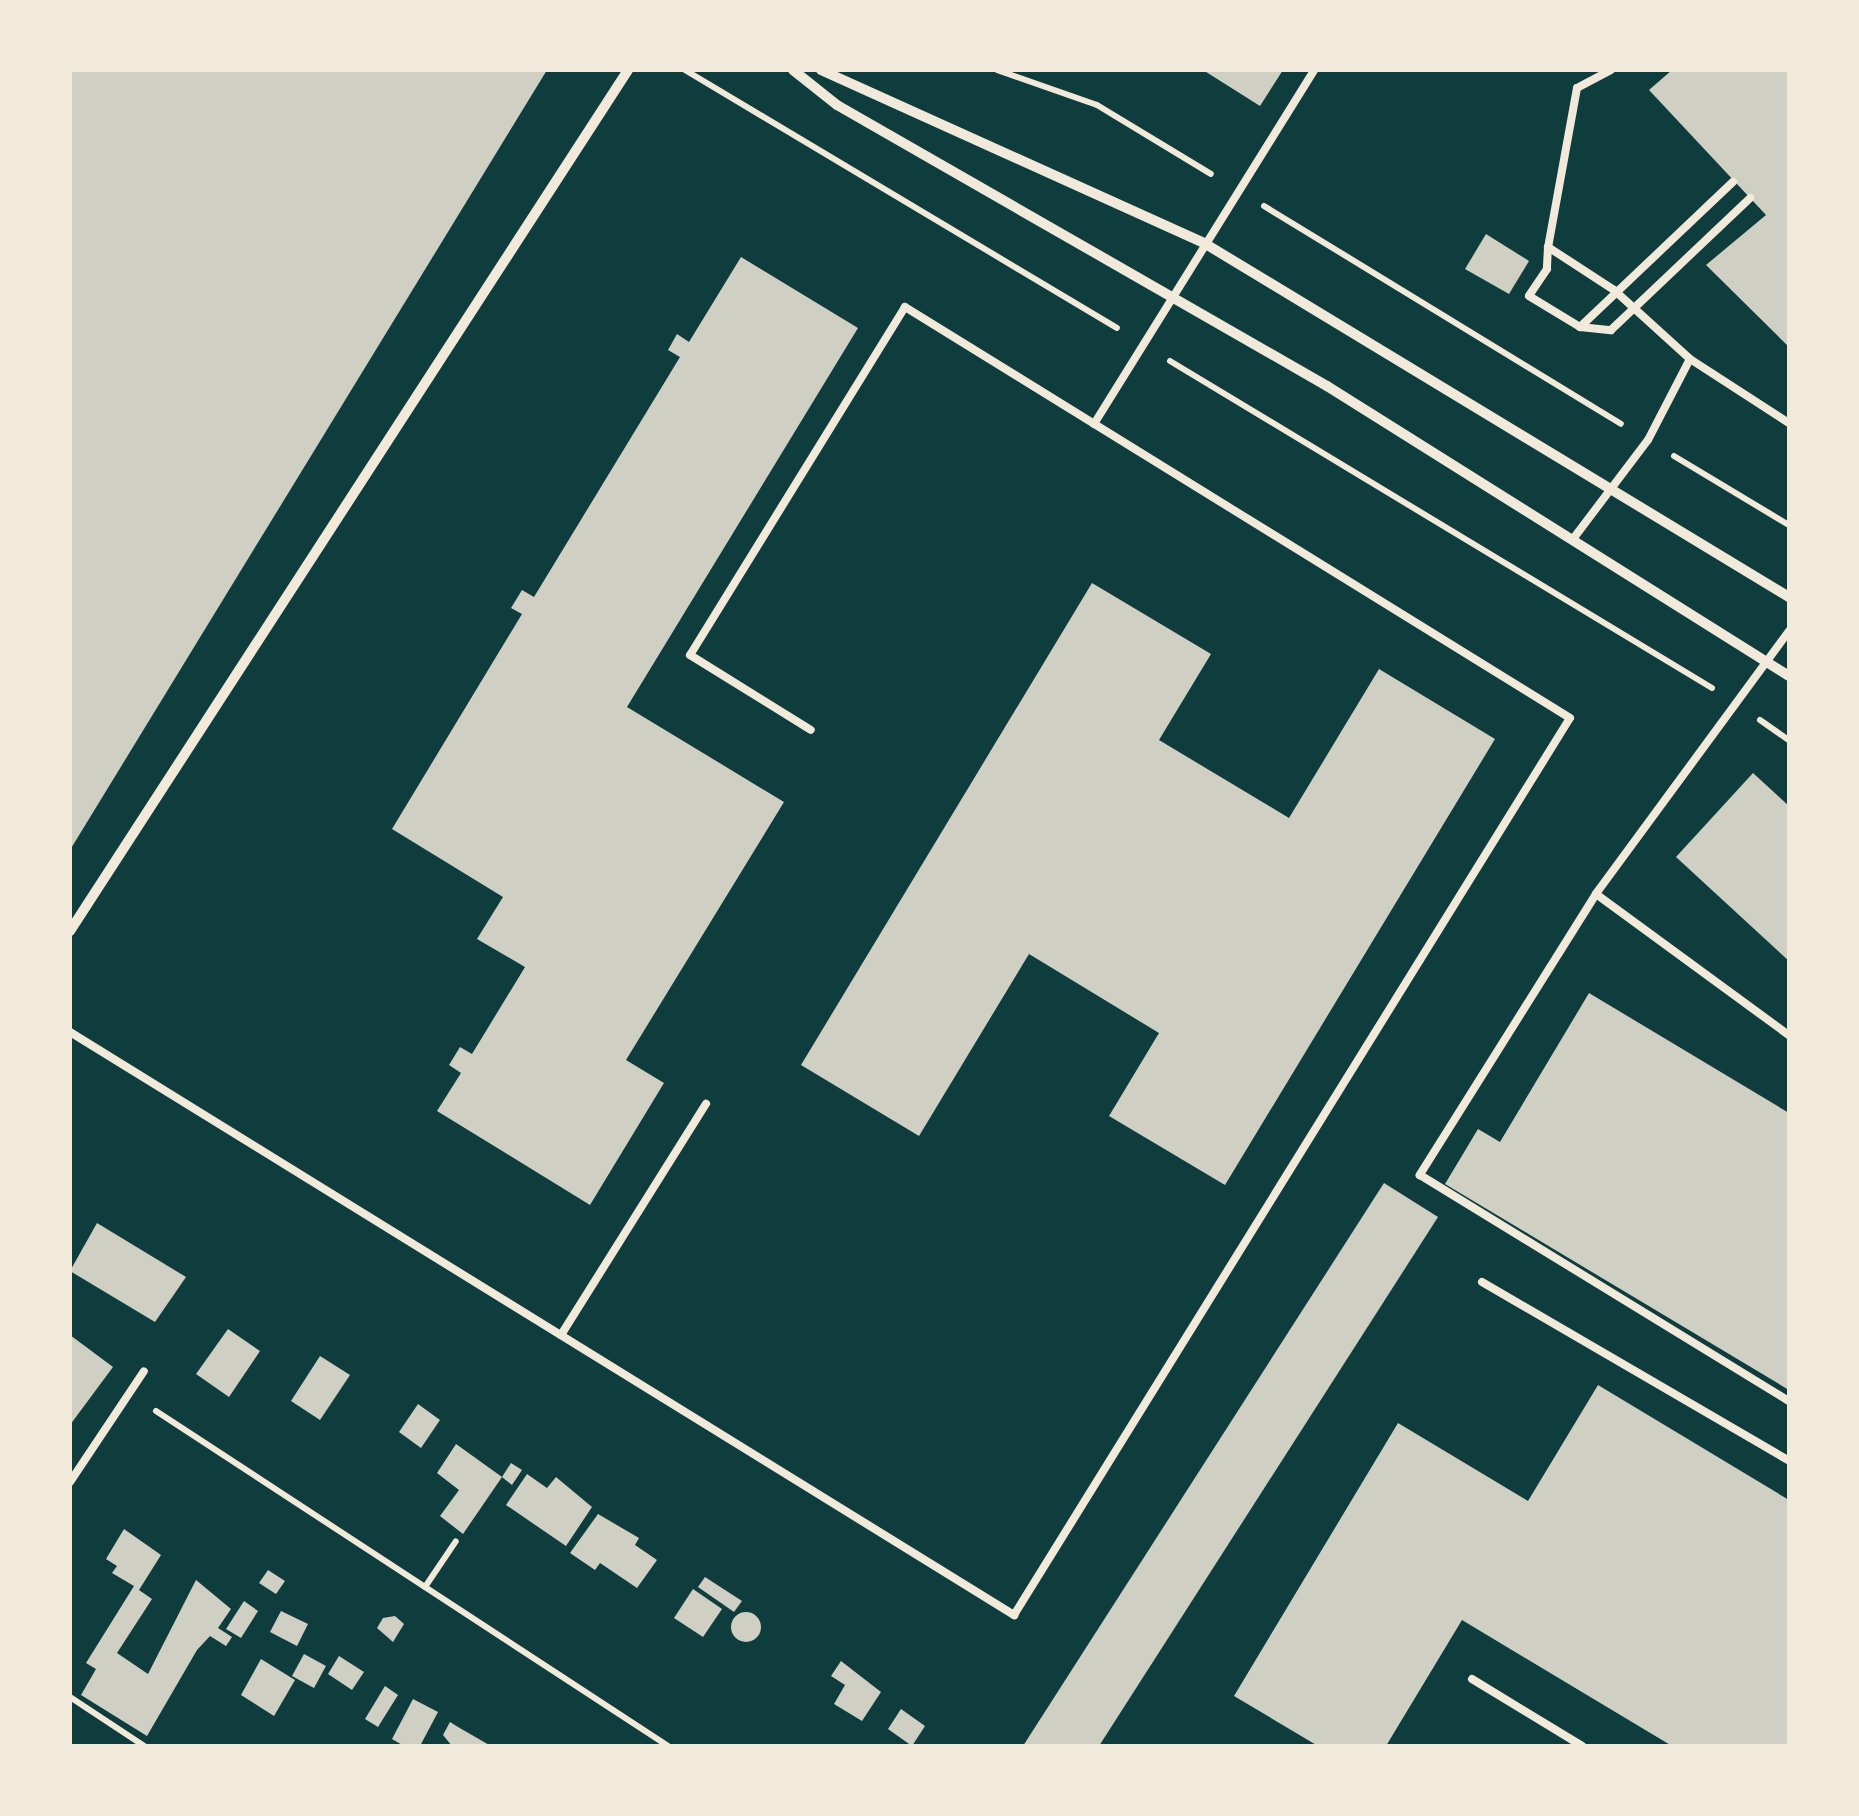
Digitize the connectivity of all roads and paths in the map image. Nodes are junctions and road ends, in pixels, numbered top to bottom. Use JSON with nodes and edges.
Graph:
{"nodes":[{"id":1,"x":628,"y":70,"type":"edge"},
{"id":2,"x":684,"y":70,"type":"edge"},
{"id":3,"x":793,"y":70,"type":"edge"},
{"id":4,"x":822,"y":70,"type":"edge"},
{"id":5,"x":997,"y":70,"type":"edge"},
{"id":6,"x":1314,"y":70,"type":"edge"},
{"id":7,"x":1611,"y":70,"type":"edge"},
{"id":8,"x":1733,"y":182,"type":"dead end"},
{"id":9,"x":1238,"y":191,"type":"junction"},
{"id":10,"x":1750,"y":198,"type":"dead end"},
{"id":11,"x":1204,"y":243,"type":"junction"},
{"id":12,"x":1548,"y":247,"type":"junction"},
{"id":13,"x":1614,"y":290,"type":"junction"},
{"id":14,"x":1172,"y":294,"type":"junction"},
{"id":15,"x":1632,"y":306,"type":"junction"},
{"id":16,"x":1580,"y":327,"type":"junction"},
{"id":17,"x":1142,"y":344,"type":"junction"},
{"id":18,"x":1690,"y":359,"type":"junction"},
{"id":19,"x":1789,"y":423,"type":"edge"},
{"id":20,"x":1094,"y":424,"type":"junction"},
{"id":21,"x":1648,"y":440,"type":"junction"},
{"id":22,"x":1612,"y":488,"type":"junction"},
{"id":23,"x":1789,"y":525,"type":"edge"},
{"id":24,"x":1573,"y":539,"type":"junction"},
{"id":25,"x":1789,"y":596,"type":"edge"},
{"id":26,"x":1789,"y":631,"type":"edge"},
{"id":27,"x":1767,"y":662,"type":"junction"},
{"id":28,"x":1789,"y":676,"type":"edge"},
{"id":29,"x":1736,"y":703,"type":"junction"},
{"id":30,"x":811,"y":730,"type":"dead end"},
{"id":31,"x":1789,"y":740,"type":"edge"},
{"id":32,"x":1596,"y":894,"type":"junction"},
{"id":33,"x":70,"y":931,"type":"edge"},
{"id":34,"x":70,"y":1032,"type":"edge"},
{"id":35,"x":1789,"y":1034,"type":"edge"},
{"id":36,"x":706,"y":1104,"type":"dead end"},
{"id":37,"x":1482,"y":1282,"type":"dead end"},
{"id":38,"x":561,"y":1335,"type":"junction"},
{"id":39,"x":144,"y":1371,"type":"dead end"},
{"id":40,"x":130,"y":1393,"type":"junction"},
{"id":41,"x":1789,"y":1401,"type":"edge"},
{"id":42,"x":1789,"y":1461,"type":"edge"},
{"id":43,"x":70,"y":1482,"type":"edge"},
{"id":44,"x":456,"y":1541,"type":"dead end"},
{"id":45,"x":424,"y":1588,"type":"junction"},
{"id":46,"x":1472,"y":1679,"type":"dead end"},
{"id":47,"x":70,"y":1697,"type":"edge"},
{"id":48,"x":144,"y":1746,"type":"edge"},
{"id":49,"x":668,"y":1746,"type":"edge"},
{"id":50,"x":1582,"y":1746,"type":"edge"}],
"edges":[{"from":1,"to":33,"type":"street"},
{"from":2,"to":17,"type":"path"},
{"from":3,"to":14,"type":"street"},
{"from":4,"to":11,"type":"street"},
{"from":5,"to":9,"type":"path"},
{"from":6,"to":9,"type":"lane"},
{"from":7,"to":12,"type":"lane"},
{"from":8,"to":13,"type":"lane"},
{"from":9,"to":11,"type":"lane"},
{"from":9,"to":21,"type":"path"},
{"from":10,"to":15,"type":"lane"},
{"from":11,"to":14,"type":"lane"},
{"from":11,"to":22,"type":"street"},
{"from":12,"to":13,"type":"lane"},
{"from":12,"to":16,"type":"lane"},
{"from":13,"to":15,"type":"lane"},
{"from":13,"to":16,"type":"lane"},
{"from":14,"to":17,"type":"lane"},
{"from":14,"to":24,"type":"street"},
{"from":15,"to":16,"type":"lane"},
{"from":15,"to":18,"type":"lane"},
{"from":17,"to":20,"type":"lane"},
{"from":17,"to":29,"type":"path"},
{"from":18,"to":19,"type":"lane"},
{"from":18,"to":21,"type":"lane"},
{"from":20,"to":30,"type":"lane"},
{"from":20,"to":38,"type":"lane"},
{"from":21,"to":22,"type":"lane"},
{"from":21,"to":23,"type":"path"},
{"from":22,"to":24,"type":"lane"},
{"from":22,"to":25,"type":"street"},
{"from":24,"to":27,"type":"street"},
{"from":26,"to":27,"type":"lane"},
{"from":27,"to":28,"type":"street"},
{"from":27,"to":29,"type":"lane"},
{"from":29,"to":31,"type":"path"},
{"from":29,"to":32,"type":"lane"},
{"from":32,"to":35,"type":"lane"},
{"from":32,"to":41,"type":"lane"},
{"from":34,"to":38,"type":"lane"},
{"from":36,"to":38,"type":"lane"},
{"from":37,"to":42,"type":"lane"},
{"from":39,"to":40,"type":"lane"},
{"from":40,"to":43,"type":"lane"},
{"from":40,"to":45,"type":"path"},
{"from":44,"to":45,"type":"path"},
{"from":45,"to":49,"type":"path"},
{"from":46,"to":50,"type":"lane"},
{"from":47,"to":48,"type":"path"}]}
